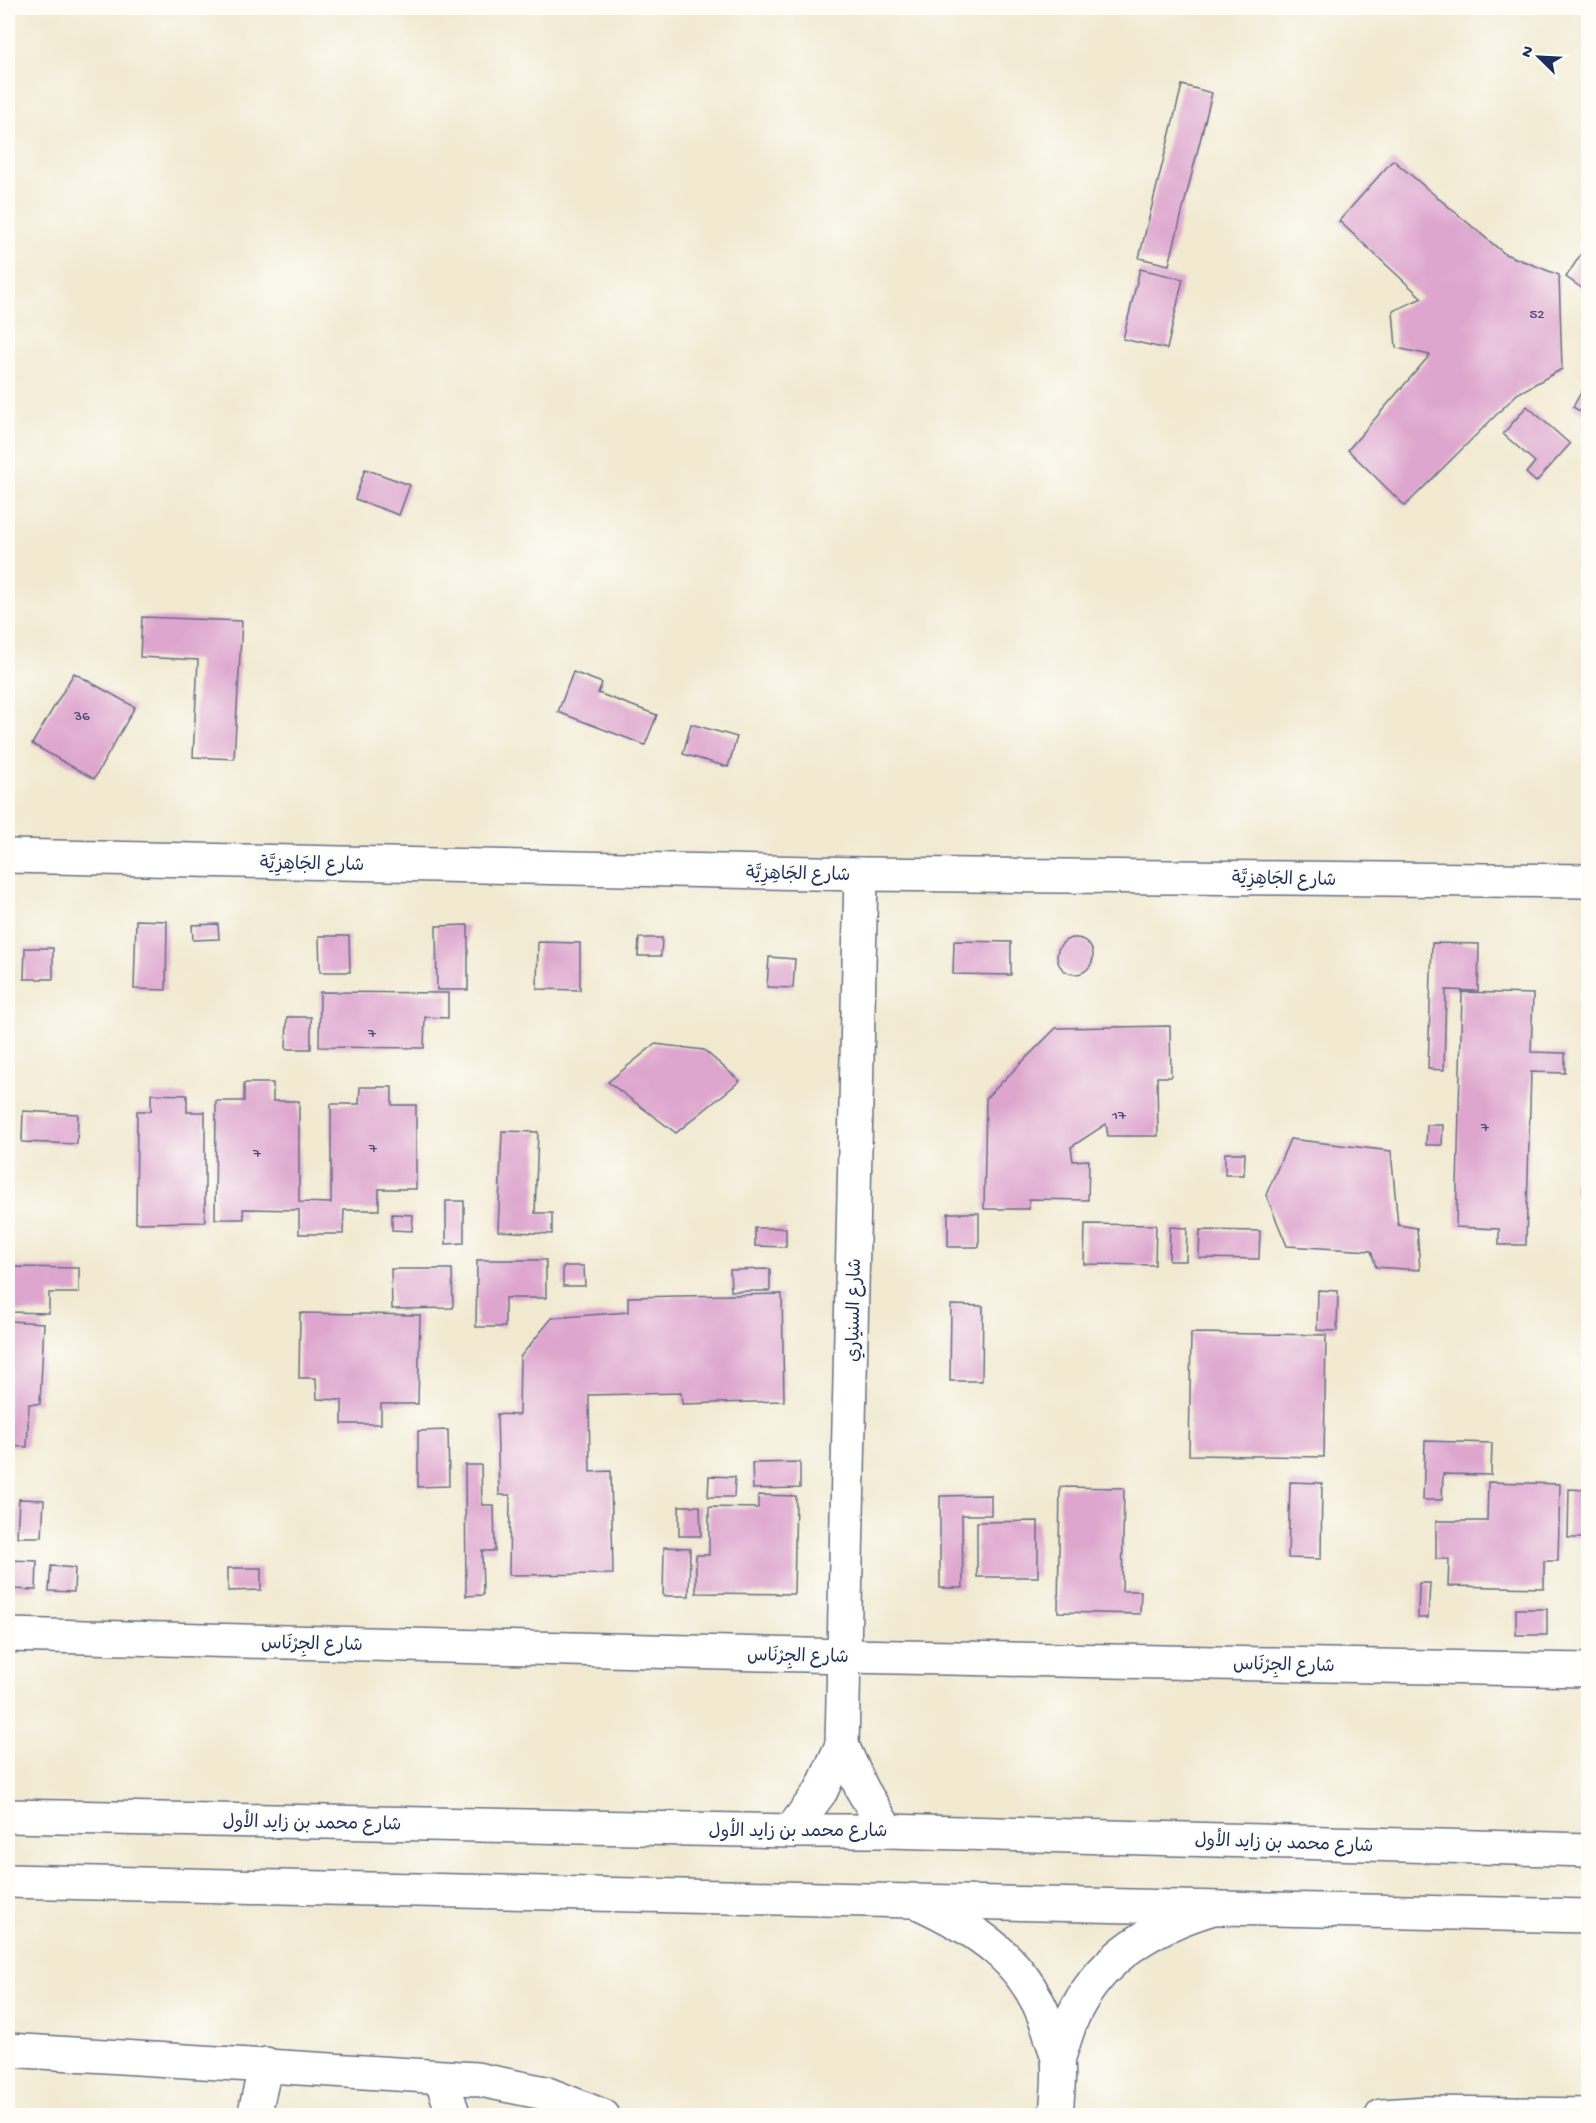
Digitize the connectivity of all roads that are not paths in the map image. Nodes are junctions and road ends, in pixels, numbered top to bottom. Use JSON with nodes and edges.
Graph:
{"nodes":[{"id":1,"x":8,"y":856,"type":"edge"},
{"id":2,"x":861,"y":874,"type":"junction"},
{"id":3,"x":1588,"y":881,"type":"edge"},
{"id":4,"x":8,"y":1635,"type":"edge"},
{"id":5,"x":846,"y":1656,"type":"junction"},
{"id":6,"x":1588,"y":1670,"type":"edge"},
{"id":7,"x":842,"y":1745,"type":"junction"},
{"id":8,"x":8,"y":1815,"type":"edge"},
{"id":9,"x":791,"y":1831,"type":"junction"},
{"id":10,"x":888,"y":1831,"type":"junction"},
{"id":11,"x":1588,"y":1850,"type":"edge"},
{"id":12,"x":8,"y":1881,"type":"edge"},
{"id":13,"x":911,"y":1899,"type":"junction"},
{"id":14,"x":1218,"y":1906,"type":"junction"},
{"id":15,"x":1588,"y":1916,"type":"edge"},
{"id":16,"x":8,"y":2050,"type":"edge"},
{"id":17,"x":1058,"y":2060,"type":"junction"},
{"id":18,"x":266,"y":2064,"type":"junction"},
{"id":19,"x":441,"y":2078,"type":"junction"},
{"id":20,"x":254,"y":2115,"type":"edge"},
{"id":21,"x":454,"y":2115,"type":"edge"},
{"id":22,"x":603,"y":2115,"type":"edge"},
{"id":23,"x":1056,"y":2115,"type":"edge"},
{"id":24,"x":1382,"y":2115,"type":"edge"},
{"id":25,"x":1588,"y":2115,"type":"edge"}],
"edges":[{"from":1,"to":2,"type":"street","name":"شارع الجَاهِزِيَّة"},
{"from":2,"to":3,"type":"street","name":"شارع الجَاهِزِيَّة"},
{"from":2,"to":5,"type":"street","name":"شارع السنياري"},
{"from":4,"to":5,"type":"street","name":"شارع الجِرْنَاس"},
{"from":5,"to":6,"type":"street","name":"شارع الجِرْنَاس"},
{"from":5,"to":7,"type":"street","name":"شارع السنياري"},
{"from":7,"to":9,"type":"street","name":"شارع السنياري"},
{"from":7,"to":10,"type":"street","name":"شارع السنياري"},
{"from":8,"to":9,"type":"street","name":"شارع محمد بن زايد الأول"},
{"from":9,"to":10,"type":"street","name":"شارع محمد بن زايد الأول"},
{"from":10,"to":11,"type":"street","name":"شارع محمد بن زايد الأول"},
{"from":12,"to":13,"type":"street"},
{"from":13,"to":14,"type":"street"},
{"from":13,"to":17,"type":"street"},
{"from":14,"to":15,"type":"street"},
{"from":14,"to":17,"type":"street"},
{"from":16,"to":18,"type":"street"},
{"from":17,"to":23,"type":"street"},
{"from":18,"to":19,"type":"street"},
{"from":18,"to":20,"type":"street"},
{"from":19,"to":21,"type":"street"},
{"from":19,"to":22,"type":"street"},
{"from":24,"to":25,"type":"street"}]}
